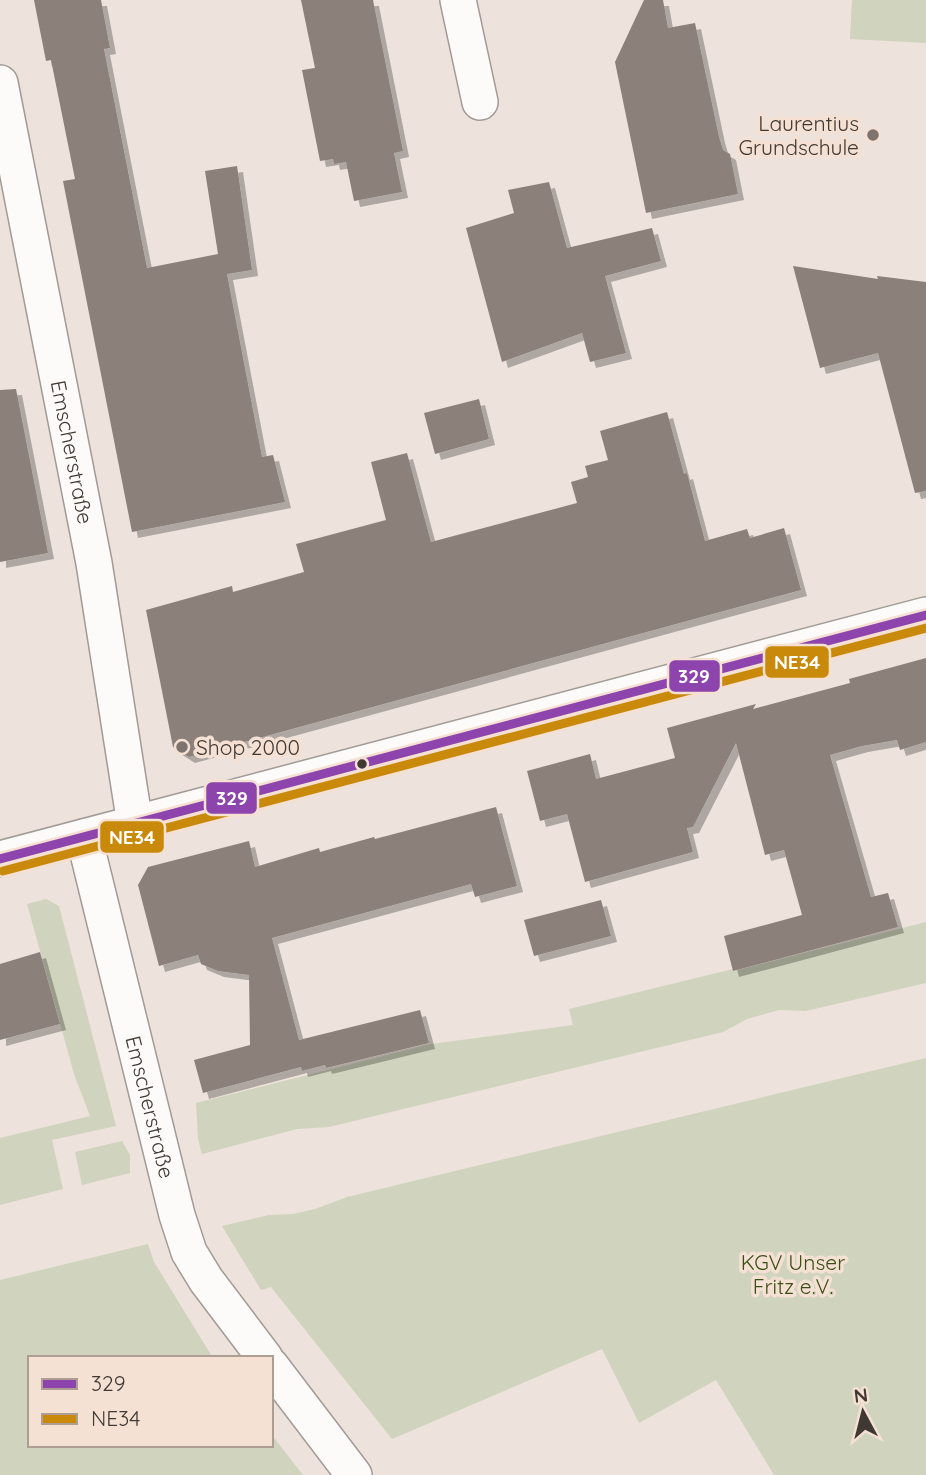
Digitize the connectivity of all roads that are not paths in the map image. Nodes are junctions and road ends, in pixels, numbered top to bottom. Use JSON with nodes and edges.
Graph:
{"nodes":[{"id":1,"x":458,"y":0,"type":"edge"},
{"id":2,"x":0,"y":83,"type":"edge"},
{"id":3,"x":480,"y":102,"type":"dead end"},
{"id":4,"x":926,"y":615,"type":"edge"},
{"id":5,"x":135,"y":824,"type":"junction"},
{"id":6,"x":84,"y":836,"type":"junction"},
{"id":7,"x":0,"y":859,"type":"edge"},
{"id":8,"x":264,"y":1356,"type":"edge"},
{"id":9,"x":273,"y":1369,"type":"edge"},
{"id":10,"x":354,"y":1475,"type":"edge"}],
"edges":[{"from":1,"to":3,"type":"street"},
{"from":2,"to":5,"type":"street","name":"Emscherstraße"},
{"from":4,"to":5,"type":"street"},
{"from":5,"to":6,"type":"street"},
{"from":6,"to":7,"type":"street"},
{"from":6,"to":8,"type":"street","name":"Emscherstraße"},
{"from":9,"to":10,"type":"street"}]}
